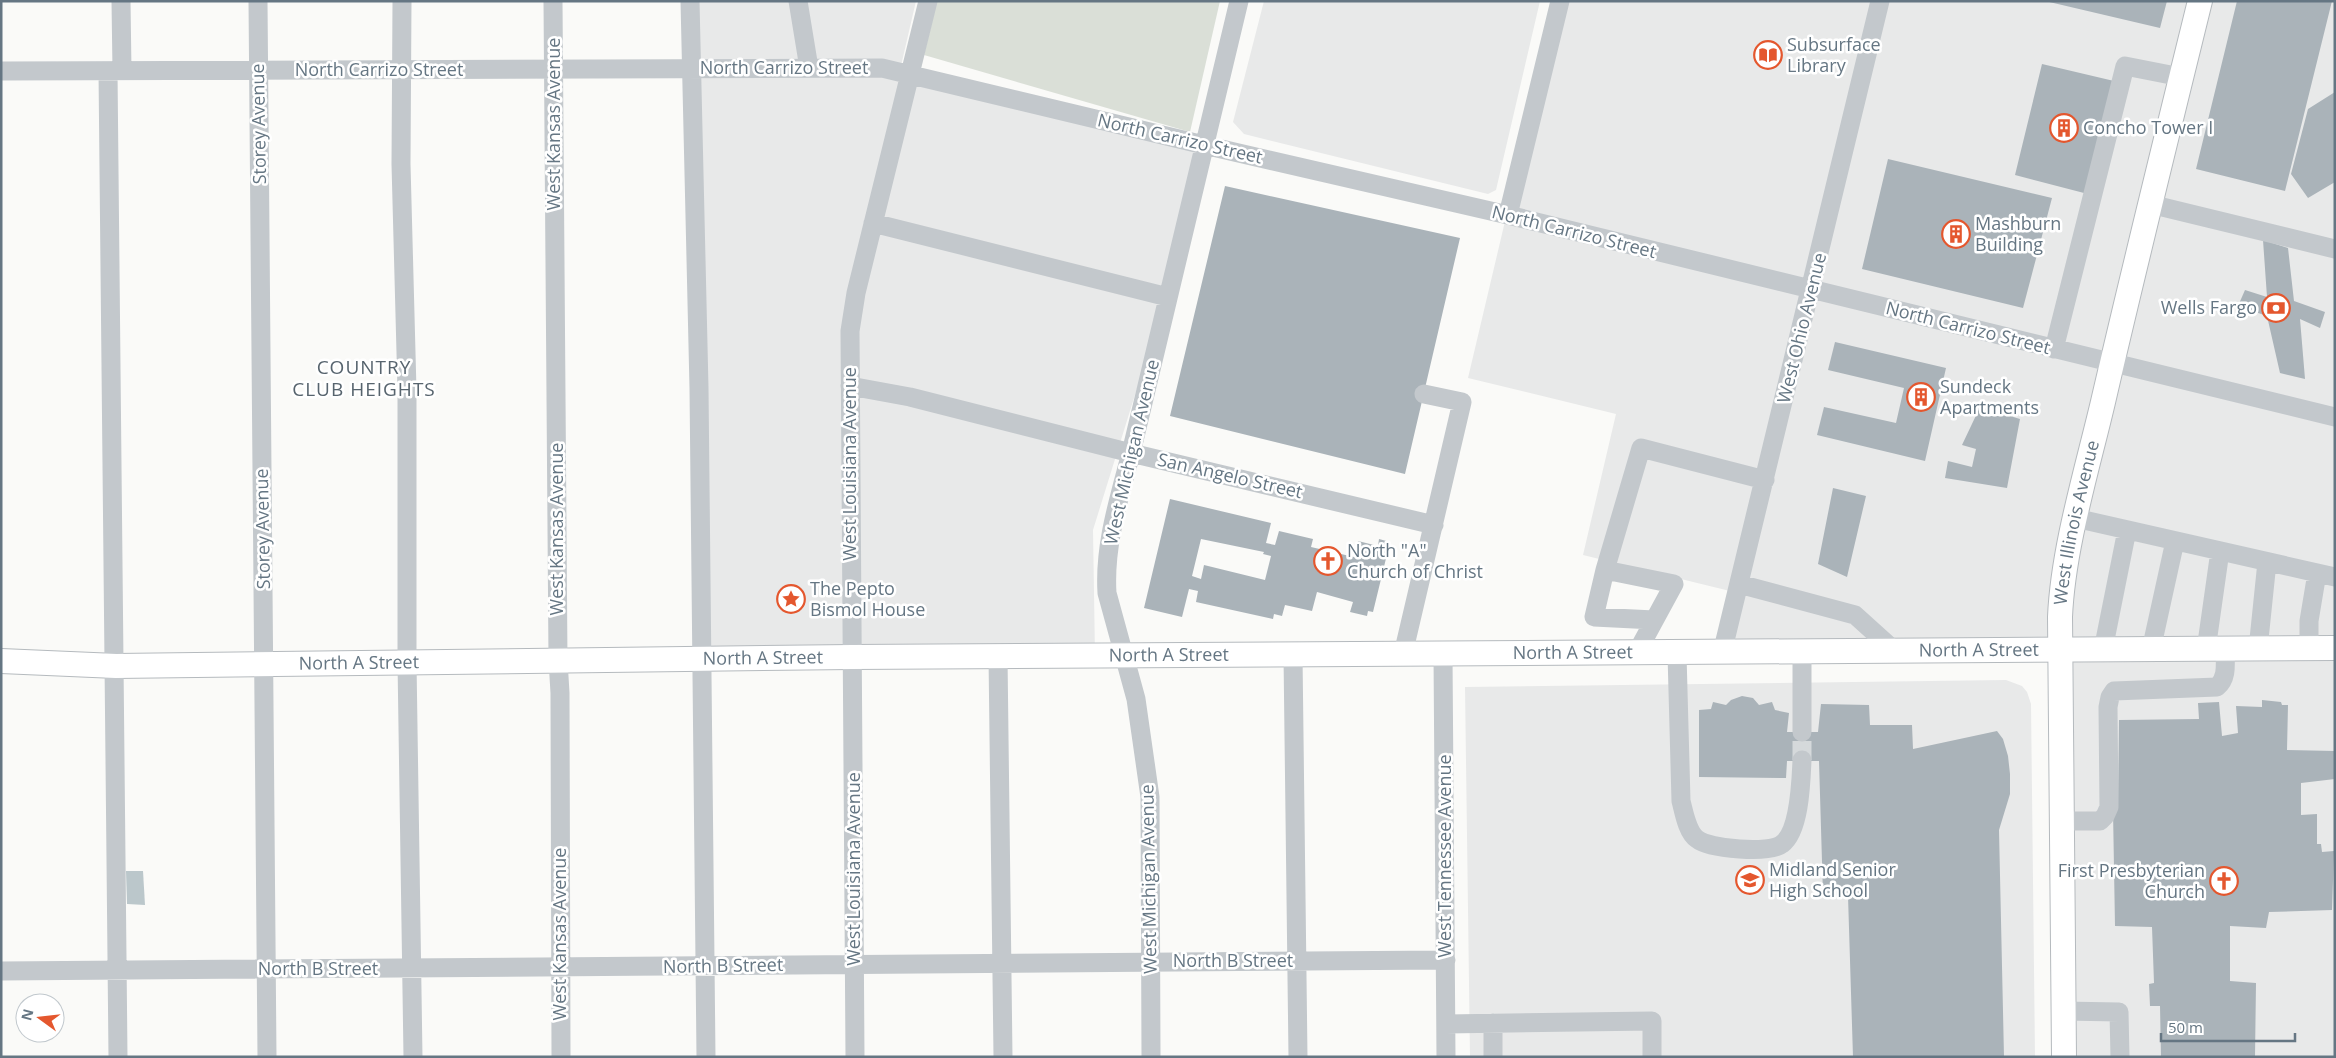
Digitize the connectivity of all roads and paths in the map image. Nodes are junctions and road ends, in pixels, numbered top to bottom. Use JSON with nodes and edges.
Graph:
{"nodes":[{"id":1,"x":121,"y":1,"type":"edge"},
{"id":2,"x":258,"y":1,"type":"edge"},
{"id":3,"x":402,"y":1,"type":"edge"},
{"id":4,"x":553,"y":1,"type":"edge"},
{"id":5,"x":690,"y":1,"type":"edge"},
{"id":6,"x":798,"y":1,"type":"edge"},
{"id":7,"x":928,"y":1,"type":"edge"},
{"id":8,"x":1239,"y":1,"type":"edge"},
{"id":9,"x":1560,"y":1,"type":"edge"},
{"id":10,"x":1880,"y":1,"type":"edge"},
{"id":11,"x":2200,"y":1,"type":"edge"},
{"id":12,"x":808,"y":68,"type":"junction"},
{"id":13,"x":692,"y":69,"type":"junction"},
{"id":14,"x":402,"y":70,"type":"junction"},
{"id":15,"x":554,"y":70,"type":"junction"},
{"id":16,"x":1,"y":71,"type":"edge"},
{"id":17,"x":115,"y":71,"type":"junction"},
{"id":18,"x":258,"y":71,"type":"junction"},
{"id":19,"x":910,"y":75,"type":"junction"},
{"id":20,"x":2181,"y":77,"type":"junction"},
{"id":21,"x":1204,"y":146,"type":"junction"},
{"id":22,"x":2150,"y":204,"type":"junction"},
{"id":23,"x":1508,"y":215,"type":"junction"},
{"id":24,"x":873,"y":223,"type":"junction"},
{"id":25,"x":2335,"y":249,"type":"edge"},
{"id":26,"x":1811,"y":290,"type":"junction"},
{"id":27,"x":1168,"y":297,"type":"junction"},
{"id":28,"x":2054,"y":349,"type":"junction"},
{"id":29,"x":2112,"y":363,"type":"junction"},
{"id":30,"x":850,"y":386,"type":"junction"},
{"id":31,"x":1424,"y":394,"type":"dead end"},
{"id":32,"x":2335,"y":417,"type":"edge"},
{"id":33,"x":1131,"y":453,"type":"junction"},
{"id":34,"x":1764,"y":480,"type":"junction"},
{"id":35,"x":2076,"y":518,"type":"junction"},
{"id":36,"x":1434,"y":525,"type":"junction"},
{"id":37,"x":2127,"y":530,"type":"junction"},
{"id":38,"x":2175,"y":541,"type":"junction"},
{"id":39,"x":2220,"y":551,"type":"junction"},
{"id":40,"x":2267,"y":562,"type":"junction"},
{"id":41,"x":1605,"y":570,"type":"junction"},
{"id":42,"x":2326,"y":575,"type":"edge"},
{"id":43,"x":1739,"y":584,"type":"junction"},
{"id":44,"x":1654,"y":620,"type":"junction"},
{"id":45,"x":2335,"y":648,"type":"edge"},
{"id":46,"x":2258,"y":649,"type":"junction"},
{"id":47,"x":2310,"y":649,"type":"junction"},
{"id":48,"x":2103,"y":650,"type":"junction"},
{"id":49,"x":2151,"y":650,"type":"junction"},
{"id":50,"x":2216,"y":650,"type":"junction"},
{"id":51,"x":2060,"y":651,"type":"junction"},
{"id":52,"x":1896,"y":652,"type":"junction"},
{"id":53,"x":1722,"y":653,"type":"junction"},
{"id":54,"x":1802,"y":653,"type":"junction"},
{"id":55,"x":1403,"y":654,"type":"junction"},
{"id":56,"x":1636,"y":654,"type":"junction"},
{"id":57,"x":1677,"y":654,"type":"junction"},
{"id":58,"x":1294,"y":655,"type":"junction"},
{"id":59,"x":1443,"y":655,"type":"junction"},
{"id":60,"x":998,"y":656,"type":"junction"},
{"id":61,"x":1125,"y":656,"type":"junction"},
{"id":62,"x":852,"y":657,"type":"junction"},
{"id":63,"x":702,"y":658,"type":"junction"},
{"id":64,"x":558,"y":660,"type":"junction"},
{"id":65,"x":1,"y":661,"type":"edge"},
{"id":66,"x":407,"y":662,"type":"junction"},
{"id":67,"x":264,"y":664,"type":"junction"},
{"id":68,"x":116,"y":666,"type":"junction"},
{"id":69,"x":1802,"y":732,"type":"tunnel mouth"},
{"id":70,"x":1802,"y":760,"type":"tunnel mouth"},
{"id":71,"x":2062,"y":822,"type":"junction"},
{"id":72,"x":1446,"y":960,"type":"junction"},
{"id":73,"x":1297,"y":961,"type":"junction"},
{"id":74,"x":1150,"y":962,"type":"junction"},
{"id":75,"x":1002,"y":963,"type":"junction"},
{"id":76,"x":854,"y":964,"type":"junction"},
{"id":77,"x":704,"y":966,"type":"junction"},
{"id":78,"x":560,"y":968,"type":"junction"},
{"id":79,"x":412,"y":969,"type":"junction"},
{"id":80,"x":118,"y":970,"type":"junction"},
{"id":81,"x":267,"y":970,"type":"junction"},
{"id":82,"x":1,"y":971,"type":"edge"},
{"id":83,"x":2063,"y":1011,"type":"junction"},
{"id":84,"x":1493,"y":1023,"type":"junction"},
{"id":85,"x":1446,"y":1024,"type":"junction"},
{"id":86,"x":118,"y":1057,"type":"edge"},
{"id":87,"x":267,"y":1057,"type":"edge"},
{"id":88,"x":413,"y":1057,"type":"edge"},
{"id":89,"x":561,"y":1057,"type":"edge"},
{"id":90,"x":706,"y":1057,"type":"edge"},
{"id":91,"x":855,"y":1057,"type":"edge"},
{"id":92,"x":1003,"y":1057,"type":"edge"},
{"id":93,"x":1151,"y":1057,"type":"edge"},
{"id":94,"x":1298,"y":1057,"type":"edge"},
{"id":95,"x":1446,"y":1057,"type":"edge"},
{"id":96,"x":1493,"y":1057,"type":"edge"},
{"id":97,"x":1652,"y":1057,"type":"edge"},
{"id":98,"x":2064,"y":1057,"type":"edge"},
{"id":99,"x":2120,"y":1057,"type":"edge"}],
"edges":[{"from":1,"to":17,"type":"street"},
{"from":2,"to":18,"type":"street","name":"Storey Avenue"},
{"from":3,"to":14,"type":"street"},
{"from":4,"to":15,"type":"street","name":"West Kansas Avenue"},
{"from":5,"to":13,"type":"street"},
{"from":6,"to":12,"type":"street"},
{"from":7,"to":19,"type":"street","name":"West Louisiana Avenue"},
{"from":8,"to":21,"type":"street","name":"West Michigan Avenue"},
{"from":9,"to":23,"type":"street"},
{"from":10,"to":26,"type":"street","name":"West Ohio Avenue"},
{"from":11,"to":20,"type":"main road","name":"West Illinois Avenue"},
{"from":12,"to":13,"type":"street","name":"North Carrizo Street"},
{"from":12,"to":19,"type":"street","name":"North Carrizo Street"},
{"from":13,"to":15,"type":"street","name":"North Carrizo Street"},
{"from":13,"to":63,"type":"street"},
{"from":14,"to":15,"type":"street","name":"North Carrizo Street"},
{"from":14,"to":18,"type":"street","name":"North Carrizo Street"},
{"from":14,"to":66,"type":"street"},
{"from":15,"to":64,"type":"street","name":"West Kansas Avenue"},
{"from":16,"to":17,"type":"street","name":"North Carrizo Street"},
{"from":17,"to":18,"type":"street","name":"North Carrizo Street"},
{"from":17,"to":68,"type":"street"},
{"from":18,"to":67,"type":"street","name":"Storey Avenue"},
{"from":19,"to":21,"type":"street","name":"North Carrizo Street"},
{"from":19,"to":24,"type":"street","name":"West Louisiana Avenue"},
{"from":20,"to":22,"type":"main road","name":"West Illinois Avenue"},
{"from":20,"to":28,"type":"street"},
{"from":21,"to":23,"type":"street","name":"North Carrizo Street"},
{"from":21,"to":27,"type":"street","name":"West Michigan Avenue"},
{"from":22,"to":25,"type":"street"},
{"from":22,"to":29,"type":"main road","name":"West Illinois Avenue"},
{"from":23,"to":26,"type":"street","name":"North Carrizo Street"},
{"from":24,"to":27,"type":"street"},
{"from":24,"to":30,"type":"street","name":"West Louisiana Avenue"},
{"from":26,"to":28,"type":"street","name":"North Carrizo Street"},
{"from":26,"to":34,"type":"street","name":"West Ohio Avenue"},
{"from":27,"to":33,"type":"street","name":"West Michigan Avenue"},
{"from":28,"to":29,"type":"street","name":"North Carrizo Street"},
{"from":29,"to":32,"type":"street","name":"North Carrizo Street"},
{"from":29,"to":35,"type":"main road","name":"West Illinois Avenue"},
{"from":30,"to":33,"type":"street","name":"San Angelo Street"},
{"from":30,"to":62,"type":"street","name":"West Louisiana Avenue"},
{"from":31,"to":36,"type":"street"},
{"from":33,"to":36,"type":"street","name":"San Angelo Street"},
{"from":33,"to":61,"type":"street","name":"West Michigan Avenue"},
{"from":34,"to":41,"type":"street"},
{"from":34,"to":43,"type":"street","name":"West Ohio Avenue"},
{"from":35,"to":37,"type":"street"},
{"from":35,"to":51,"type":"main road","name":"West Illinois Avenue"},
{"from":36,"to":55,"type":"street"},
{"from":37,"to":38,"type":"street"},
{"from":37,"to":48,"type":"street"},
{"from":38,"to":39,"type":"street"},
{"from":38,"to":49,"type":"street"},
{"from":39,"to":40,"type":"street"},
{"from":39,"to":50,"type":"street"},
{"from":40,"to":42,"type":"street"},
{"from":40,"to":46,"type":"street"},
{"from":41,"to":44,"type":"street"},
{"from":41,"to":44,"type":"street"},
{"from":42,"to":47,"type":"street"},
{"from":43,"to":52,"type":"street"},
{"from":43,"to":53,"type":"street","name":"West Ohio Avenue"},
{"from":44,"to":56,"type":"street"},
{"from":45,"to":47,"type":"main road","name":"North A Street"},
{"from":46,"to":47,"type":"main road","name":"North A Street"},
{"from":46,"to":50,"type":"main road","name":"North A Street"},
{"from":48,"to":49,"type":"main road","name":"North A Street"},
{"from":48,"to":51,"type":"main road","name":"North A Street"},
{"from":49,"to":50,"type":"main road","name":"North A Street"},
{"from":50,"to":71,"type":"street"},
{"from":51,"to":52,"type":"main road","name":"North A Street"},
{"from":51,"to":71,"type":"main road","name":"West Illinois Avenue"},
{"from":52,"to":54,"type":"main road","name":"North A Street"},
{"from":53,"to":54,"type":"main road","name":"North A Street"},
{"from":53,"to":57,"type":"main road","name":"North A Street"},
{"from":54,"to":69,"type":"street"},
{"from":55,"to":58,"type":"main road","name":"North A Street"},
{"from":55,"to":59,"type":"main road","name":"North A Street"},
{"from":56,"to":57,"type":"main road","name":"North A Street"},
{"from":56,"to":59,"type":"main road","name":"North A Street"},
{"from":57,"to":70,"type":"street"},
{"from":58,"to":61,"type":"main road","name":"North A Street"},
{"from":58,"to":73,"type":"street"},
{"from":59,"to":72,"type":"street","name":"West Tennessee Avenue"},
{"from":60,"to":61,"type":"main road","name":"North A Street"},
{"from":60,"to":62,"type":"main road","name":"North A Street"},
{"from":60,"to":75,"type":"street"},
{"from":61,"to":74,"type":"street","name":"West Michigan Avenue"},
{"from":62,"to":63,"type":"main road","name":"North A Street"},
{"from":62,"to":76,"type":"street","name":"West Louisiana Avenue"},
{"from":63,"to":64,"type":"main road","name":"North A Street"},
{"from":63,"to":77,"type":"street"},
{"from":64,"to":66,"type":"main road","name":"North A Street"},
{"from":64,"to":78,"type":"street","name":"West Kansas Avenue"},
{"from":65,"to":68,"type":"main road","name":"North A Street"},
{"from":66,"to":67,"type":"main road","name":"North A Street"},
{"from":66,"to":79,"type":"street"},
{"from":67,"to":68,"type":"main road","name":"North A Street"},
{"from":67,"to":81,"type":"street","name":"Storey Avenue"},
{"from":68,"to":80,"type":"street"},
{"from":71,"to":83,"type":"main road","name":"West Illinois Avenue"},
{"from":72,"to":73,"type":"street","name":"North B Street"},
{"from":72,"to":85,"type":"street","name":"West Tennessee Avenue"},
{"from":73,"to":74,"type":"street","name":"North B Street"},
{"from":73,"to":94,"type":"street"},
{"from":74,"to":75,"type":"street","name":"North B Street"},
{"from":74,"to":93,"type":"street","name":"West Michigan Avenue"},
{"from":75,"to":76,"type":"street","name":"North B Street"},
{"from":75,"to":92,"type":"street"},
{"from":76,"to":77,"type":"street","name":"North B Street"},
{"from":76,"to":91,"type":"street","name":"West Louisiana Avenue"},
{"from":77,"to":78,"type":"street","name":"North B Street"},
{"from":77,"to":90,"type":"street"},
{"from":78,"to":79,"type":"street","name":"North B Street"},
{"from":78,"to":89,"type":"street","name":"West Kansas Avenue"},
{"from":79,"to":81,"type":"street","name":"North B Street"},
{"from":79,"to":88,"type":"street"},
{"from":80,"to":81,"type":"street","name":"North B Street"},
{"from":80,"to":82,"type":"street","name":"North B Street"},
{"from":80,"to":86,"type":"street"},
{"from":81,"to":87,"type":"street","name":"Storey Avenue"},
{"from":83,"to":98,"type":"main road","name":"West Illinois Avenue"},
{"from":83,"to":99,"type":"street"},
{"from":84,"to":85,"type":"street"},
{"from":84,"to":96,"type":"street"},
{"from":84,"to":97,"type":"street"},
{"from":85,"to":95,"type":"street","name":"West Tennessee Avenue"}]}
